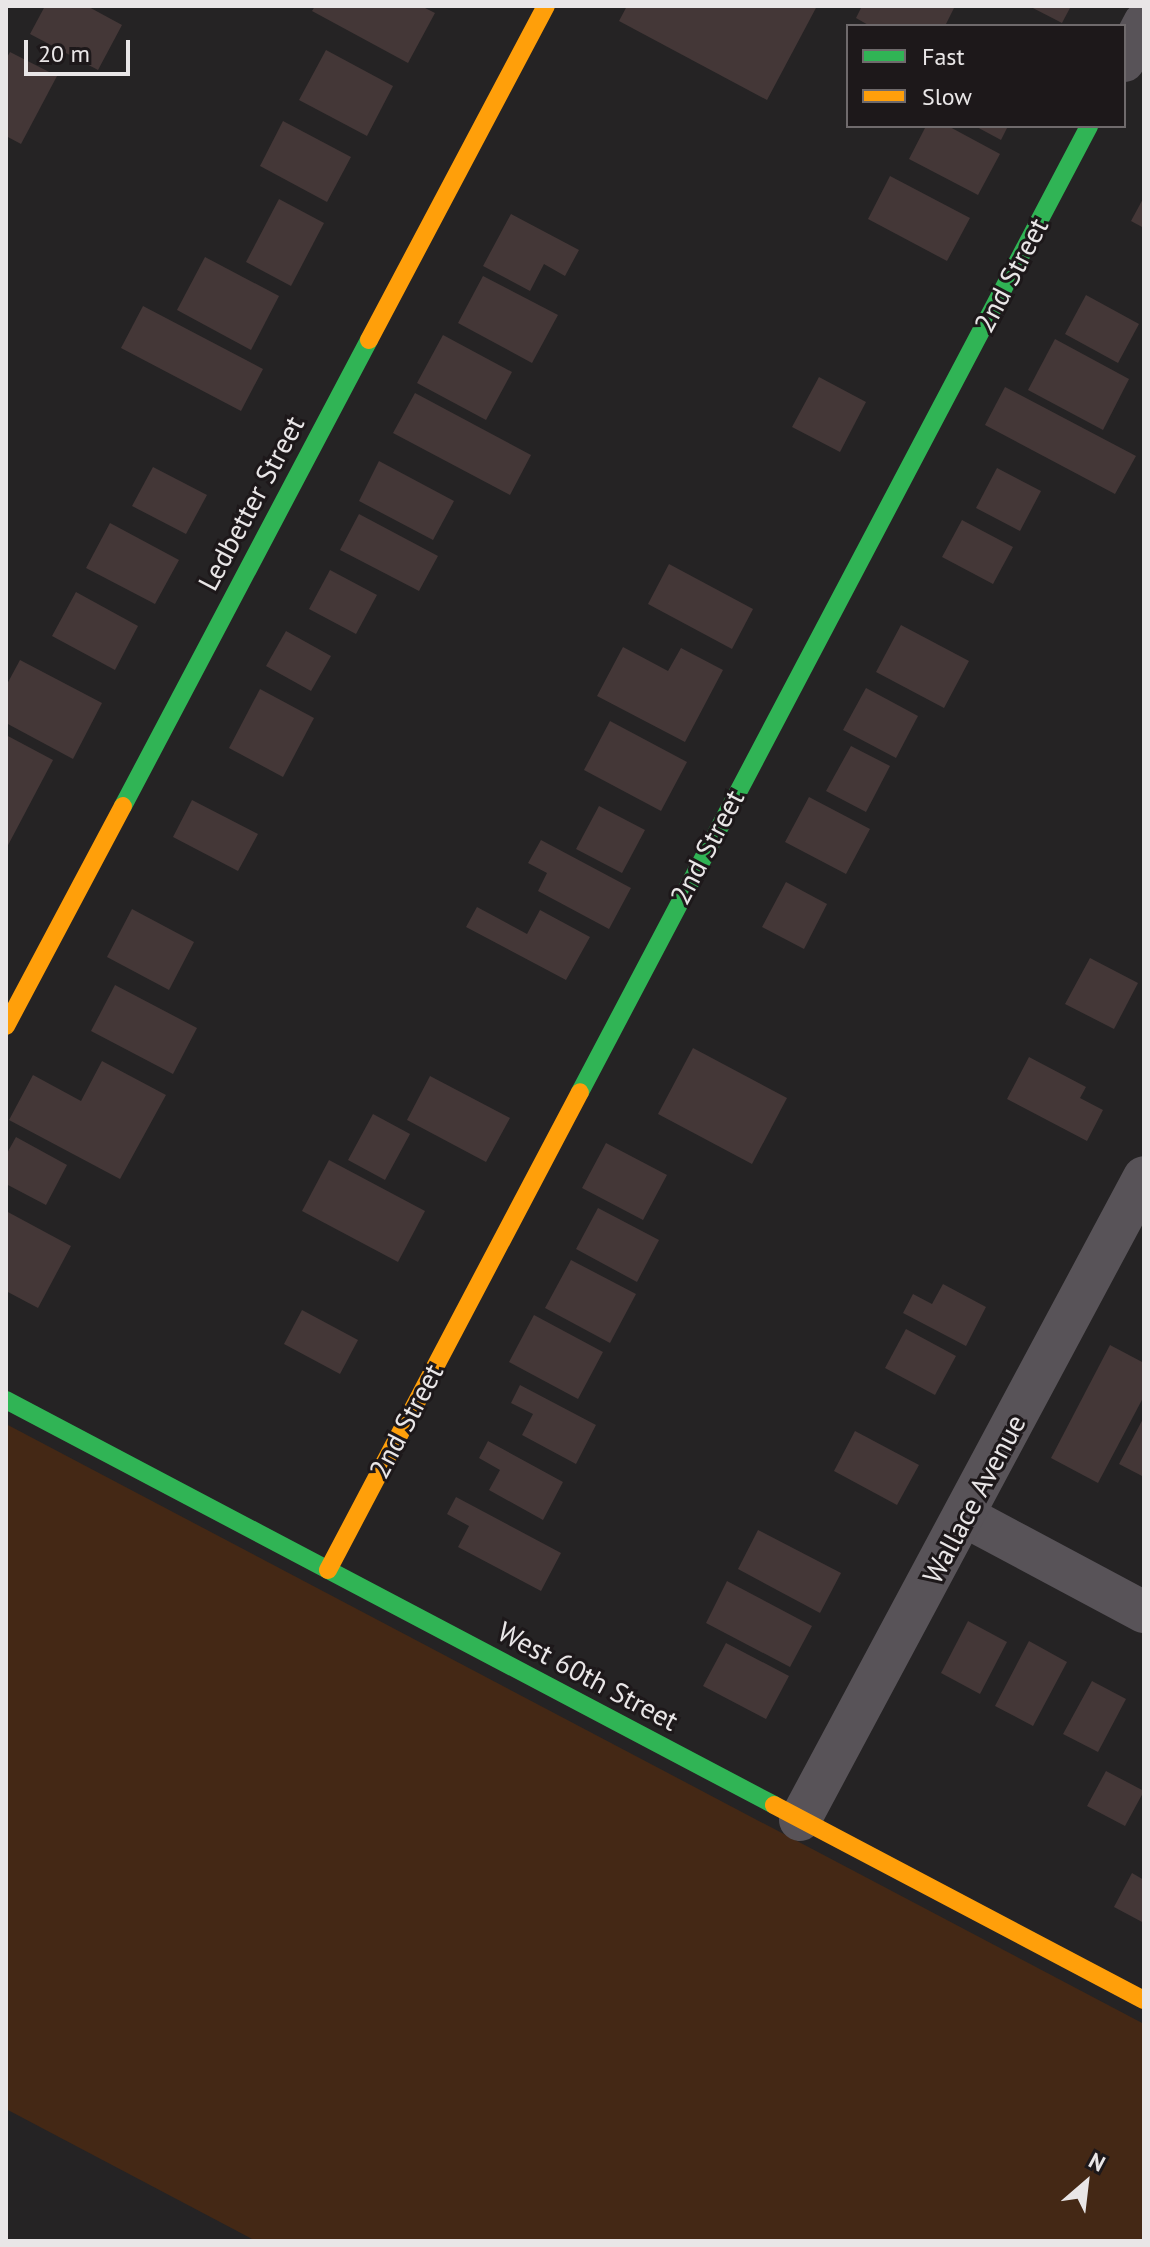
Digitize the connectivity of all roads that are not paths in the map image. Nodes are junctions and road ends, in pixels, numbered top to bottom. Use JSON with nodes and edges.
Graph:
{"nodes":[{"id":1,"x":546,"y":6,"type":"edge"},
{"id":2,"x":1144,"y":23,"type":"edge"},
{"id":3,"x":1126,"y":57,"type":"edge"},
{"id":4,"x":1088,"y":128,"type":"edge"},
{"id":5,"x":6,"y":1026,"type":"edge"},
{"id":6,"x":1144,"y":1177,"type":"edge"},
{"id":7,"x":6,"y":1400,"type":"edge"},
{"id":8,"x":966,"y":1517,"type":"junction"},
{"id":9,"x":328,"y":1570,"type":"junction"},
{"id":10,"x":1144,"y":1612,"type":"edge"},
{"id":11,"x":800,"y":1820,"type":"junction"},
{"id":12,"x":1144,"y":2000,"type":"edge"}],
"edges":[{"from":1,"to":5,"type":"street","name":"Ledbetter Street"},
{"from":2,"to":3,"type":"street"},
{"from":4,"to":9,"type":"street","name":"2nd Street"},
{"from":6,"to":8,"type":"street","name":"Wallace Avenue"},
{"from":7,"to":9,"type":"street","name":"West 60th Street"},
{"from":8,"to":10,"type":"street"},
{"from":8,"to":11,"type":"street","name":"Wallace Avenue"},
{"from":9,"to":11,"type":"street","name":"West 60th Street"},
{"from":11,"to":12,"type":"street","name":"West 60th Street"}]}
